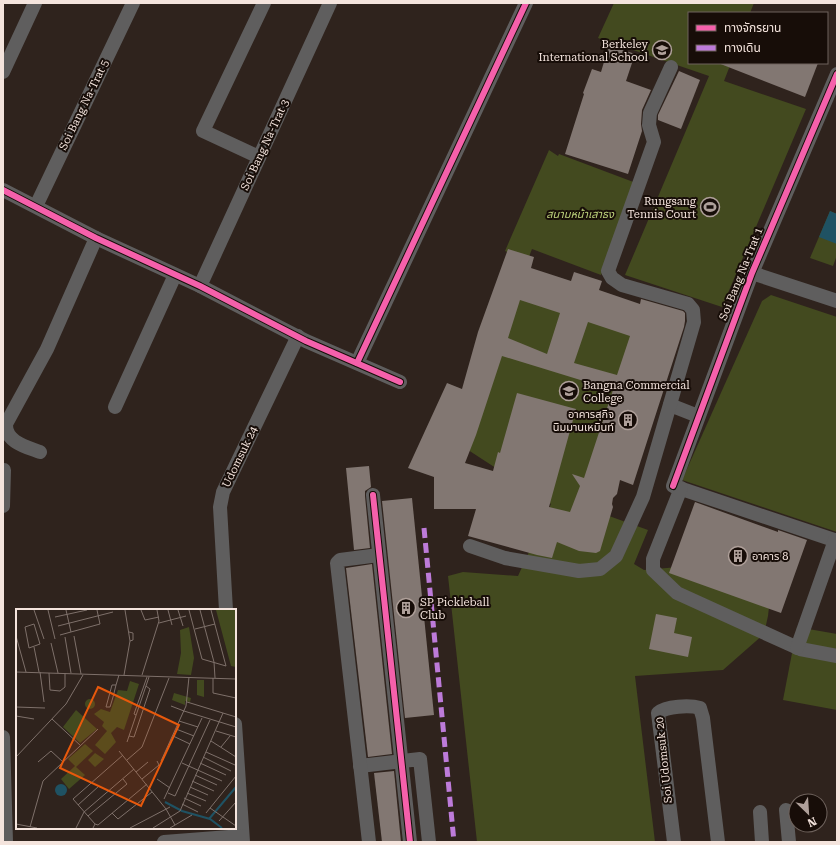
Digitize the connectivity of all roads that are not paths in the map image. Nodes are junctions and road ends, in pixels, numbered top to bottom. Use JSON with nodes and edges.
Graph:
{"nodes":[{"id":1,"x":35,"y":3,"type":"edge"},
{"id":2,"x":133,"y":3,"type":"edge"},
{"id":3,"x":264,"y":3,"type":"edge"},
{"id":4,"x":330,"y":3,"type":"edge"},
{"id":5,"x":526,"y":3,"type":"edge"},
{"id":6,"x":671,"y":68,"type":"dead end"},
{"id":7,"x":3,"y":72,"type":"edge"},
{"id":8,"x":837,"y":74,"type":"edge"},
{"id":9,"x":259,"y":157,"type":"junction"},
{"id":10,"x":3,"y":190,"type":"edge"},
{"id":11,"x":36,"y":206,"type":"junction"},
{"id":12,"x":96,"y":238,"type":"junction"},
{"id":13,"x":752,"y":272,"type":"junction"},
{"id":14,"x":176,"y":275,"type":"junction"},
{"id":15,"x":200,"y":286,"type":"junction"},
{"id":16,"x":837,"y":301,"type":"edge"},
{"id":17,"x":298,"y":336,"type":"junction"},
{"id":18,"x":357,"y":363,"type":"junction"},
{"id":19,"x":400,"y":382,"type":"dead end"},
{"id":20,"x":670,"y":405,"type":"junction"},
{"id":21,"x":115,"y":407,"type":"dead end"},
{"id":22,"x":698,"y":416,"type":"junction"},
{"id":23,"x":40,"y":452,"type":"dead end"},
{"id":24,"x":4,"y":470,"type":"edge"},
{"id":25,"x":677,"y":487,"type":"junction"},
{"id":26,"x":373,"y":495,"type":"dead end"},
{"id":27,"x":3,"y":506,"type":"edge"},
{"id":28,"x":836,"y":540,"type":"edge"},
{"id":29,"x":470,"y":546,"type":"dead end"},
{"id":30,"x":379,"y":555,"type":"junction"},
{"id":31,"x":226,"y":609,"type":"edge"},
{"id":32,"x":797,"y":648,"type":"junction"},
{"id":33,"x":837,"y":656,"type":"edge"},
{"id":34,"x":3,"y":737,"type":"edge"},
{"id":35,"x":236,"y":754,"type":"edge"},
{"id":36,"x":401,"y":762,"type":"junction"},
{"id":37,"x":360,"y":766,"type":"junction"},
{"id":38,"x":237,"y":783,"type":"edge"},
{"id":39,"x":4,"y":800,"type":"edge"},
{"id":40,"x":786,"y":810,"type":"dead end"},
{"id":41,"x":760,"y":812,"type":"dead end"},
{"id":42,"x":243,"y":839,"type":"edge"},
{"id":43,"x":6,"y":842,"type":"edge"},
{"id":44,"x":164,"y":842,"type":"edge"},
{"id":45,"x":369,"y":842,"type":"edge"},
{"id":46,"x":410,"y":842,"type":"edge"},
{"id":47,"x":429,"y":842,"type":"edge"},
{"id":48,"x":674,"y":842,"type":"edge"},
{"id":49,"x":718,"y":842,"type":"edge"},
{"id":50,"x":762,"y":842,"type":"edge"},
{"id":51,"x":789,"y":842,"type":"edge"}],
"edges":[{"from":1,"to":7,"type":"street"},
{"from":2,"to":11,"type":"street","name":"Soi Bang Na-Trat 5"},
{"from":3,"to":9,"type":"street"},
{"from":4,"to":9,"type":"street","name":"Soi Bang Na-Trat 3"},
{"from":5,"to":18,"type":"street"},
{"from":6,"to":20,"type":"street"},
{"from":8,"to":13,"type":"street","name":"Soi Bang Na-Trat 1"},
{"from":9,"to":15,"type":"street","name":"Soi Bang Na-Trat 3"},
{"from":10,"to":11,"type":"street"},
{"from":11,"to":12,"type":"street"},
{"from":12,"to":14,"type":"street"},
{"from":12,"to":23,"type":"street"},
{"from":13,"to":16,"type":"street"},
{"from":13,"to":22,"type":"street","name":"Soi Bang Na-Trat 1"},
{"from":14,"to":15,"type":"street"},
{"from":14,"to":21,"type":"street"},
{"from":15,"to":17,"type":"street"},
{"from":17,"to":18,"type":"street"},
{"from":17,"to":31,"type":"street","name":"Udomsuk 24"},
{"from":18,"to":19,"type":"street"},
{"from":20,"to":22,"type":"street"},
{"from":20,"to":29,"type":"street"},
{"from":22,"to":25,"type":"street","name":"Soi Bang Na-Trat 1"},
{"from":24,"to":27,"type":"street"},
{"from":25,"to":28,"type":"street"},
{"from":25,"to":32,"type":"street","name":"Soi Bang Na-Trat 1"},
{"from":26,"to":30,"type":"street"},
{"from":28,"to":32,"type":"street"},
{"from":30,"to":36,"type":"street"},
{"from":30,"to":37,"type":"street"},
{"from":32,"to":33,"type":"street","name":"Soi Bang Na-Trat 1"},
{"from":34,"to":39,"type":"street"},
{"from":35,"to":38,"type":"street"},
{"from":36,"to":37,"type":"street"},
{"from":36,"to":46,"type":"street"},
{"from":36,"to":47,"type":"street"},
{"from":37,"to":45,"type":"street"},
{"from":38,"to":42,"type":"street"},
{"from":39,"to":43,"type":"street"},
{"from":40,"to":51,"type":"street"},
{"from":41,"to":50,"type":"street"},
{"from":42,"to":44,"type":"street"},
{"from":48,"to":49,"type":"street","name":"Soi Udomsuk 20"}]}
